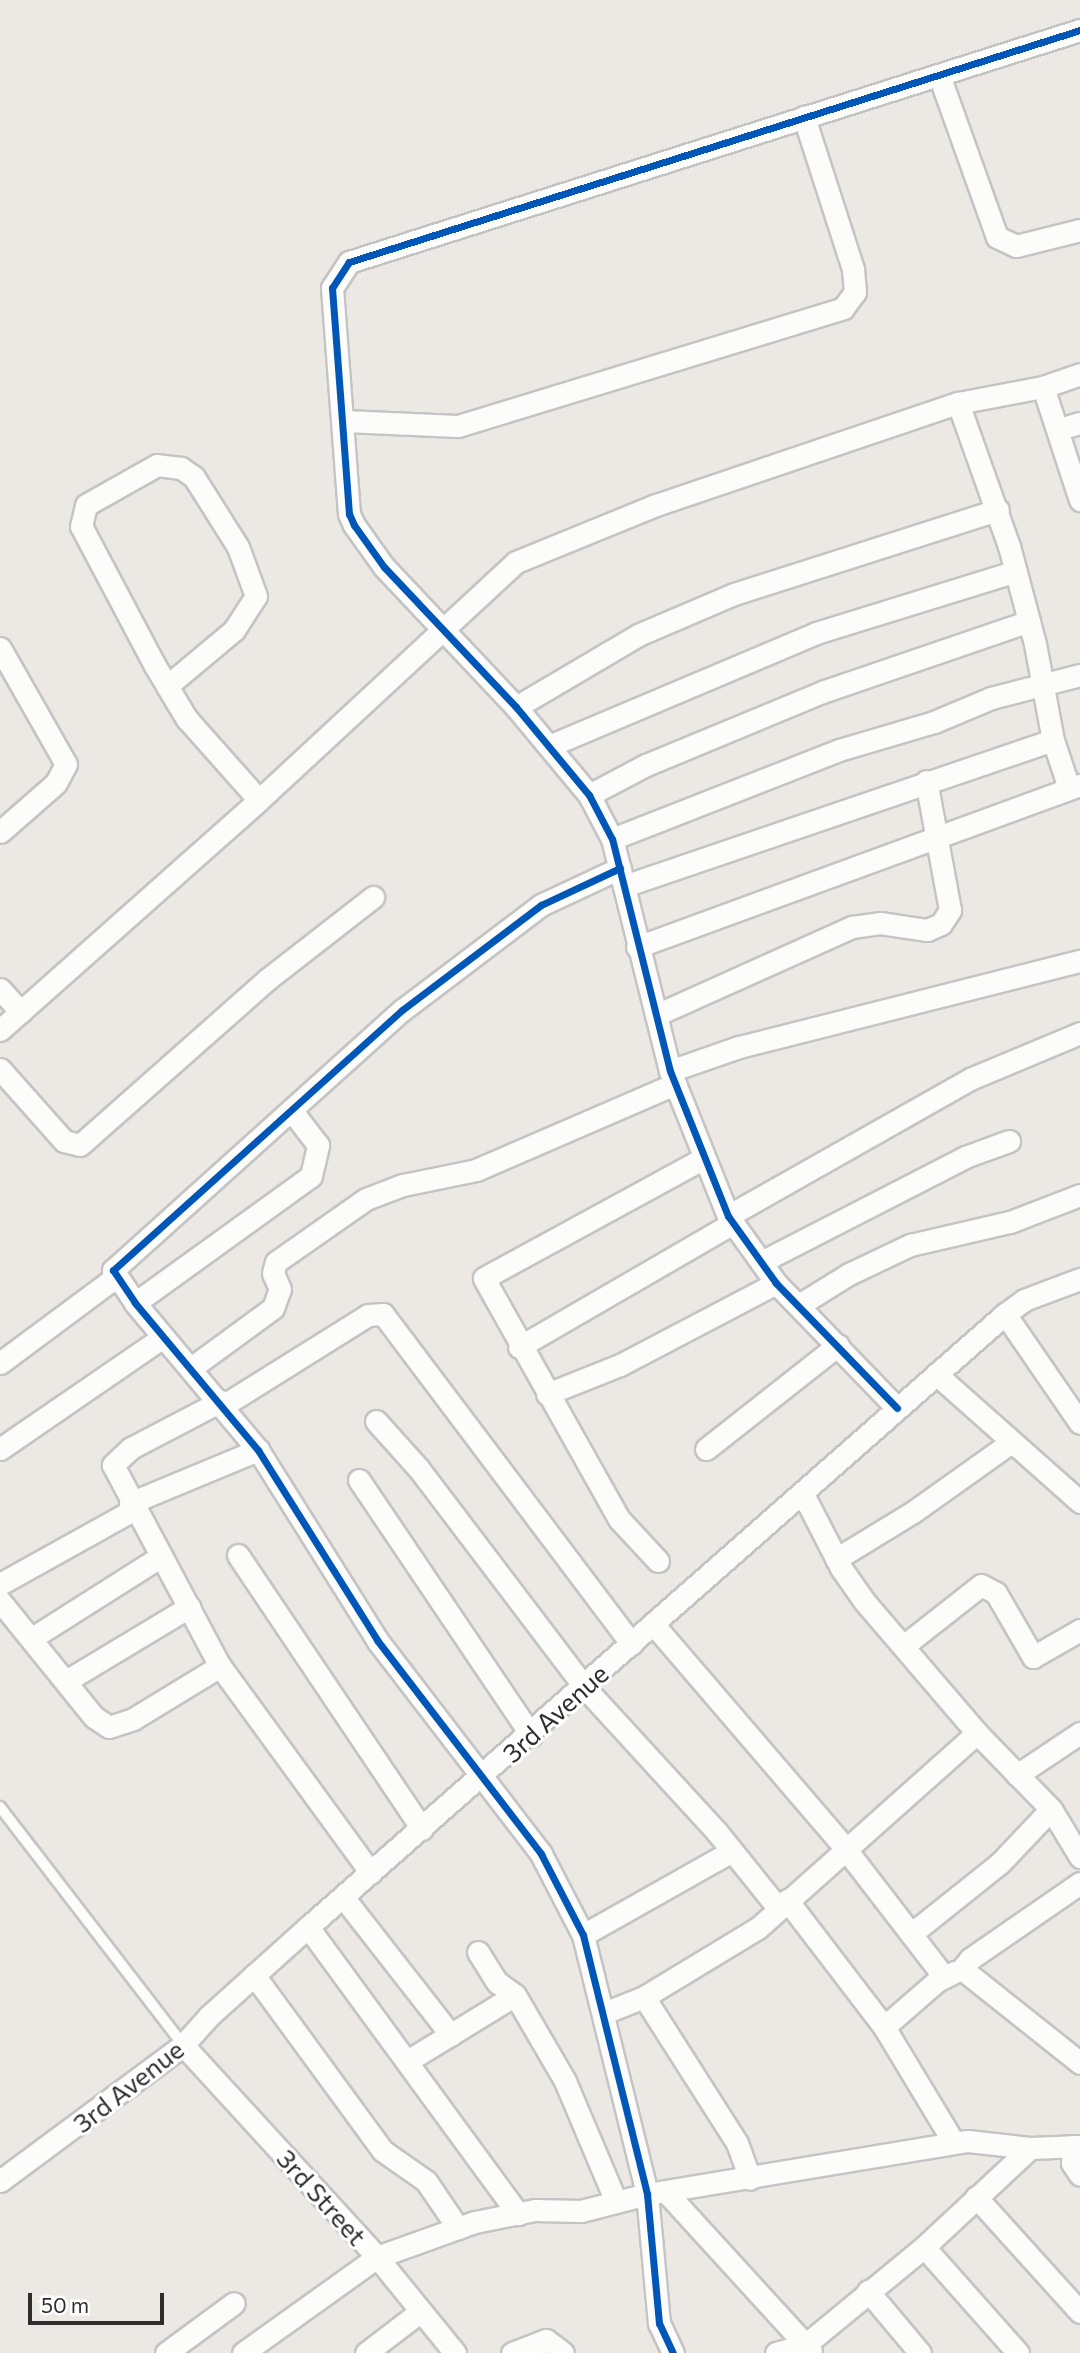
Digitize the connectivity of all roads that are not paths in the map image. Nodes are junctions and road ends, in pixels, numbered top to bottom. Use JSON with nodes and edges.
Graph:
{"nodes":[{"id":1,"x":1080,"y":30,"type":"edge"},
{"id":2,"x":939,"y":75,"type":"junction"},
{"id":3,"x":804,"y":117,"type":"junction"},
{"id":4,"x":1080,"y":230,"type":"edge"},
{"id":5,"x":1080,"y":374,"type":"edge"},
{"id":6,"x":1043,"y":387,"type":"junction"},
{"id":7,"x":958,"y":403,"type":"junction"},
{"id":8,"x":344,"y":421,"type":"junction"},
{"id":9,"x":1080,"y":423,"type":"edge"},
{"id":10,"x":1059,"y":429,"type":"junction"},
{"id":11,"x":1080,"y":500,"type":"edge"},
{"id":12,"x":998,"y":510,"type":"junction"},
{"id":13,"x":1016,"y":571,"type":"junction"},
{"id":14,"x":1029,"y":621,"type":"junction"},
{"id":15,"x":439,"y":630,"type":"junction"},
{"id":16,"x":0,"y":648,"type":"edge"},
{"id":17,"x":1080,"y":675,"type":"edge"},
{"id":18,"x":1043,"y":685,"type":"junction"},
{"id":19,"x":167,"y":686,"type":"junction"},
{"id":20,"x":516,"y":707,"type":"junction"},
{"id":21,"x":1053,"y":740,"type":"junction"},
{"id":22,"x":549,"y":746,"type":"junction"},
{"id":23,"x":926,"y":781,"type":"junction"},
{"id":24,"x":1075,"y":786,"type":"edge"},
{"id":25,"x":589,"y":795,"type":"junction"},
{"id":26,"x":259,"y":800,"type":"junction"},
{"id":27,"x":0,"y":832,"type":"edge"},
{"id":28,"x":936,"y":838,"type":"junction"},
{"id":29,"x":612,"y":839,"type":"junction"},
{"id":30,"x":622,"y":877,"type":"junction"},
{"id":31,"x":373,"y":897,"type":"dead end"},
{"id":32,"x":637,"y":947,"type":"junction"},
{"id":33,"x":1080,"y":961,"type":"edge"},
{"id":34,"x":0,"y":989,"type":"edge"},
{"id":35,"x":20,"y":1012,"type":"junction"},
{"id":36,"x":656,"y":1015,"type":"junction"},
{"id":37,"x":0,"y":1030,"type":"edge"},
{"id":38,"x":1080,"y":1034,"type":"edge"},
{"id":39,"x":0,"y":1069,"type":"edge"},
{"id":40,"x":673,"y":1077,"type":"junction"},
{"id":41,"x":291,"y":1110,"type":"junction"},
{"id":42,"x":1009,"y":1141,"type":"dead end"},
{"id":43,"x":702,"y":1159,"type":"junction"},
{"id":44,"x":1080,"y":1195,"type":"edge"},
{"id":45,"x":730,"y":1220,"type":"junction"},
{"id":46,"x":761,"y":1262,"type":"junction"},
{"id":47,"x":116,"y":1277,"type":"junction"},
{"id":48,"x":1080,"y":1279,"type":"edge"},
{"id":49,"x":776,"y":1283,"type":"junction"},
{"id":50,"x":135,"y":1303,"type":"junction"},
{"id":51,"x":799,"y":1305,"type":"junction"},
{"id":52,"x":1004,"y":1314,"type":"junction"},
{"id":53,"x":163,"y":1337,"type":"junction"},
{"id":54,"x":838,"y":1345,"type":"junction"},
{"id":55,"x":519,"y":1347,"type":"junction"},
{"id":56,"x":0,"y":1363,"type":"edge"},
{"id":57,"x":191,"y":1368,"type":"junction"},
{"id":58,"x":936,"y":1374,"type":"junction"},
{"id":59,"x":547,"y":1394,"type":"junction"},
{"id":60,"x":222,"y":1403,"type":"junction"},
{"id":61,"x":897,"y":1408,"type":"junction"},
{"id":62,"x":376,"y":1421,"type":"dead end"},
{"id":63,"x":1080,"y":1423,"type":"edge"},
{"id":64,"x":1010,"y":1443,"type":"junction"},
{"id":65,"x":0,"y":1449,"type":"edge"},
{"id":66,"x":706,"y":1449,"type":"dead end"},
{"id":67,"x":258,"y":1450,"type":"junction"},
{"id":68,"x":359,"y":1480,"type":"dead end"},
{"id":69,"x":803,"y":1494,"type":"junction"},
{"id":70,"x":1080,"y":1502,"type":"edge"},
{"id":71,"x":132,"y":1506,"type":"junction"},
{"id":72,"x":238,"y":1555,"type":"dead end"},
{"id":73,"x":161,"y":1556,"type":"junction"},
{"id":74,"x":836,"y":1559,"type":"junction"},
{"id":75,"x":657,"y":1561,"type":"dead end"},
{"id":76,"x":0,"y":1584,"type":"edge"},
{"id":77,"x":0,"y":1601,"type":"edge"},
{"id":78,"x":188,"y":1607,"type":"junction"},
{"id":79,"x":654,"y":1625,"type":"junction"},
{"id":80,"x":1080,"y":1630,"type":"edge"},
{"id":81,"x":32,"y":1639,"type":"junction"},
{"id":82,"x":632,"y":1644,"type":"junction"},
{"id":83,"x":906,"y":1644,"type":"junction"},
{"id":84,"x":220,"y":1666,"type":"junction"},
{"id":85,"x":66,"y":1681,"type":"junction"},
{"id":86,"x":585,"y":1688,"type":"junction"},
{"id":87,"x":977,"y":1733,"type":"junction"},
{"id":88,"x":1080,"y":1733,"type":"edge"},
{"id":89,"x":531,"y":1735,"type":"junction"},
{"id":90,"x":1017,"y":1774,"type":"junction"},
{"id":91,"x":482,"y":1778,"type":"junction"},
{"id":92,"x":0,"y":1807,"type":"edge"},
{"id":93,"x":1051,"y":1809,"type":"junction"},
{"id":94,"x":422,"y":1829,"type":"junction"},
{"id":95,"x":845,"y":1847,"type":"junction"},
{"id":96,"x":732,"y":1851,"type":"junction"},
{"id":97,"x":1080,"y":1857,"type":"edge"},
{"id":98,"x":371,"y":1873,"type":"junction"},
{"id":99,"x":1080,"y":1883,"type":"edge"},
{"id":100,"x":343,"y":1897,"type":"junction"},
{"id":101,"x":783,"y":1904,"type":"junction"},
{"id":102,"x":308,"y":1927,"type":"junction"},
{"id":103,"x":911,"y":1934,"type":"junction"},
{"id":104,"x":583,"y":1935,"type":"junction"},
{"id":105,"x":478,"y":1952,"type":"dead end"},
{"id":106,"x":953,"y":1973,"type":"junction"},
{"id":107,"x":254,"y":1975,"type":"junction"},
{"id":108,"x":515,"y":1995,"type":"junction"},
{"id":109,"x":645,"y":1997,"type":"junction"},
{"id":110,"x":604,"y":2013,"type":"junction"},
{"id":111,"x":884,"y":2026,"type":"junction"},
{"id":112,"x":451,"y":2035,"type":"junction"},
{"id":113,"x":183,"y":2045,"type":"junction"},
{"id":114,"x":409,"y":2060,"type":"junction"},
{"id":115,"x":1080,"y":2063,"type":"edge"},
{"id":116,"x":954,"y":2143,"type":"junction"},
{"id":117,"x":1077,"y":2146,"type":"edge"},
{"id":118,"x":1030,"y":2148,"type":"junction"},
{"id":119,"x":1080,"y":2175,"type":"edge"},
{"id":120,"x":750,"y":2179,"type":"junction"},
{"id":121,"x":0,"y":2182,"type":"edge"},
{"id":122,"x":657,"y":2193,"type":"junction"},
{"id":123,"x":976,"y":2197,"type":"junction"},
{"id":124,"x":616,"y":2202,"type":"junction"},
{"id":125,"x":518,"y":2214,"type":"junction"},
{"id":126,"x":458,"y":2228,"type":"junction"},
{"id":127,"x":924,"y":2247,"type":"junction"},
{"id":128,"x":377,"y":2257,"type":"junction"},
{"id":129,"x":868,"y":2291,"type":"junction"},
{"id":130,"x":234,"y":2303,"type":"dead end"},
{"id":131,"x":421,"y":2311,"type":"junction"},
{"id":132,"x":1080,"y":2312,"type":"edge"},
{"id":133,"x":808,"y":2349,"type":"edge"},
{"id":134,"x":166,"y":2353,"type":"edge"},
{"id":135,"x":243,"y":2353,"type":"edge"},
{"id":136,"x":366,"y":2353,"type":"edge"},
{"id":137,"x":455,"y":2353,"type":"edge"},
{"id":138,"x":512,"y":2353,"type":"edge"},
{"id":139,"x":563,"y":2353,"type":"edge"},
{"id":140,"x":673,"y":2353,"type":"edge"},
{"id":141,"x":776,"y":2353,"type":"edge"},
{"id":142,"x":920,"y":2353,"type":"edge"},
{"id":143,"x":1018,"y":2353,"type":"edge"}],
"edges":[{"from":1,"to":2,"type":"street"},
{"from":2,"to":3,"type":"street"},
{"from":2,"to":4,"type":"street"},
{"from":3,"to":8,"type":"street"},
{"from":3,"to":8,"type":"street"},
{"from":5,"to":6,"type":"street"},
{"from":6,"to":7,"type":"street"},
{"from":6,"to":10,"type":"street"},
{"from":7,"to":12,"type":"street"},
{"from":7,"to":15,"type":"street"},
{"from":8,"to":15,"type":"street"},
{"from":9,"to":10,"type":"street"},
{"from":10,"to":11,"type":"street"},
{"from":12,"to":13,"type":"street"},
{"from":12,"to":20,"type":"street"},
{"from":13,"to":14,"type":"street"},
{"from":13,"to":22,"type":"street"},
{"from":14,"to":18,"type":"street"},
{"from":14,"to":25,"type":"street"},
{"from":15,"to":20,"type":"street"},
{"from":15,"to":26,"type":"street"},
{"from":16,"to":27,"type":"street"},
{"from":17,"to":18,"type":"street"},
{"from":18,"to":21,"type":"street"},
{"from":18,"to":29,"type":"street"},
{"from":19,"to":19,"type":"street"},
{"from":19,"to":26,"type":"street"},
{"from":20,"to":22,"type":"street"},
{"from":21,"to":23,"type":"street"},
{"from":21,"to":24,"type":"street"},
{"from":22,"to":25,"type":"street"},
{"from":23,"to":28,"type":"street"},
{"from":23,"to":30,"type":"street"},
{"from":24,"to":28,"type":"street"},
{"from":25,"to":29,"type":"street"},
{"from":26,"to":35,"type":"street"},
{"from":28,"to":32,"type":"street"},
{"from":28,"to":36,"type":"street"},
{"from":29,"to":30,"type":"street"},
{"from":30,"to":32,"type":"street"},
{"from":30,"to":41,"type":"street"},
{"from":31,"to":39,"type":"street"},
{"from":32,"to":36,"type":"street"},
{"from":33,"to":40,"type":"street"},
{"from":34,"to":35,"type":"street"},
{"from":35,"to":37,"type":"street"},
{"from":36,"to":40,"type":"street"},
{"from":38,"to":45,"type":"street"},
{"from":40,"to":43,"type":"street"},
{"from":40,"to":57,"type":"street"},
{"from":41,"to":47,"type":"street"},
{"from":41,"to":50,"type":"street"},
{"from":42,"to":46,"type":"street"},
{"from":43,"to":45,"type":"street"},
{"from":43,"to":55,"type":"street"},
{"from":44,"to":51,"type":"street"},
{"from":45,"to":46,"type":"street"},
{"from":45,"to":55,"type":"street"},
{"from":46,"to":49,"type":"street"},
{"from":47,"to":50,"type":"street"},
{"from":47,"to":56,"type":"street"},
{"from":48,"to":52,"type":"street","name":"3rd Avenue"},
{"from":49,"to":51,"type":"street"},
{"from":49,"to":59,"type":"street"},
{"from":50,"to":53,"type":"street"},
{"from":51,"to":54,"type":"street"},
{"from":52,"to":58,"type":"street","name":"3rd Avenue"},
{"from":52,"to":63,"type":"street"},
{"from":53,"to":57,"type":"street"},
{"from":53,"to":65,"type":"street"},
{"from":54,"to":61,"type":"street"},
{"from":54,"to":66,"type":"street"},
{"from":55,"to":59,"type":"street"},
{"from":57,"to":60,"type":"street"},
{"from":58,"to":61,"type":"street","name":"3rd Avenue"},
{"from":58,"to":64,"type":"street"},
{"from":59,"to":75,"type":"street"},
{"from":60,"to":67,"type":"street"},
{"from":60,"to":71,"type":"street"},
{"from":60,"to":82,"type":"street"},
{"from":61,"to":69,"type":"street","name":"3rd Avenue"},
{"from":62,"to":86,"type":"street"},
{"from":64,"to":70,"type":"street"},
{"from":64,"to":74,"type":"street"},
{"from":67,"to":71,"type":"street"},
{"from":67,"to":91,"type":"street"},
{"from":68,"to":89,"type":"street"},
{"from":69,"to":74,"type":"street"},
{"from":69,"to":79,"type":"street","name":"3rd Avenue"},
{"from":71,"to":73,"type":"street"},
{"from":71,"to":76,"type":"street"},
{"from":72,"to":94,"type":"street"},
{"from":73,"to":78,"type":"street"},
{"from":73,"to":81,"type":"street"},
{"from":74,"to":83,"type":"street"},
{"from":77,"to":81,"type":"street"},
{"from":78,"to":84,"type":"street"},
{"from":78,"to":85,"type":"street"},
{"from":79,"to":82,"type":"street","name":"3rd Avenue"},
{"from":79,"to":95,"type":"street"},
{"from":80,"to":83,"type":"street"},
{"from":81,"to":85,"type":"street"},
{"from":82,"to":86,"type":"street","name":"3rd Avenue"},
{"from":83,"to":87,"type":"street"},
{"from":84,"to":85,"type":"street"},
{"from":84,"to":98,"type":"street"},
{"from":86,"to":89,"type":"street","name":"3rd Avenue"},
{"from":86,"to":96,"type":"street"},
{"from":87,"to":90,"type":"street"},
{"from":87,"to":95,"type":"street"},
{"from":88,"to":90,"type":"street"},
{"from":89,"to":91,"type":"street","name":"3rd Avenue"},
{"from":90,"to":93,"type":"street"},
{"from":91,"to":94,"type":"street","name":"3rd Avenue"},
{"from":91,"to":104,"type":"street"},
{"from":92,"to":113,"type":"lane"},
{"from":93,"to":97,"type":"street"},
{"from":93,"to":103,"type":"street"},
{"from":94,"to":98,"type":"street","name":"3rd Avenue"},
{"from":95,"to":101,"type":"street"},
{"from":95,"to":103,"type":"street"},
{"from":96,"to":101,"type":"street"},
{"from":96,"to":104,"type":"street"},
{"from":98,"to":100,"type":"street","name":"3rd Avenue"},
{"from":99,"to":106,"type":"street"},
{"from":100,"to":102,"type":"street","name":"3rd Avenue"},
{"from":100,"to":112,"type":"street"},
{"from":101,"to":109,"type":"street"},
{"from":101,"to":111,"type":"street"},
{"from":102,"to":107,"type":"street","name":"3rd Avenue"},
{"from":102,"to":114,"type":"street"},
{"from":103,"to":106,"type":"street"},
{"from":104,"to":110,"type":"street"},
{"from":105,"to":108,"type":"street"},
{"from":106,"to":111,"type":"street"},
{"from":106,"to":115,"type":"street"},
{"from":107,"to":113,"type":"street","name":"3rd Avenue"},
{"from":107,"to":126,"type":"street"},
{"from":108,"to":112,"type":"street"},
{"from":108,"to":124,"type":"street"},
{"from":109,"to":110,"type":"street"},
{"from":109,"to":120,"type":"street"},
{"from":110,"to":122,"type":"street"},
{"from":111,"to":116,"type":"street"},
{"from":112,"to":114,"type":"street"},
{"from":113,"to":121,"type":"street","name":"3rd Avenue"},
{"from":113,"to":128,"type":"street","name":"3rd Street"},
{"from":114,"to":125,"type":"street"},
{"from":116,"to":118,"type":"street"},
{"from":116,"to":120,"type":"street"},
{"from":117,"to":118,"type":"street"},
{"from":117,"to":119,"type":"street"},
{"from":118,"to":123,"type":"street"},
{"from":120,"to":122,"type":"street"},
{"from":122,"to":124,"type":"street"},
{"from":122,"to":133,"type":"street"},
{"from":122,"to":140,"type":"street"},
{"from":123,"to":127,"type":"street"},
{"from":123,"to":132,"type":"street"},
{"from":124,"to":125,"type":"street"},
{"from":125,"to":126,"type":"street"},
{"from":126,"to":128,"type":"street"},
{"from":127,"to":129,"type":"street"},
{"from":127,"to":143,"type":"street"},
{"from":128,"to":131,"type":"street","name":"3rd Street"},
{"from":128,"to":135,"type":"street"},
{"from":129,"to":133,"type":"street"},
{"from":129,"to":142,"type":"street"},
{"from":130,"to":134,"type":"street"},
{"from":131,"to":136,"type":"street"},
{"from":131,"to":137,"type":"street","name":"3rd Street"},
{"from":133,"to":141,"type":"street"},
{"from":138,"to":139,"type":"street"}]}
